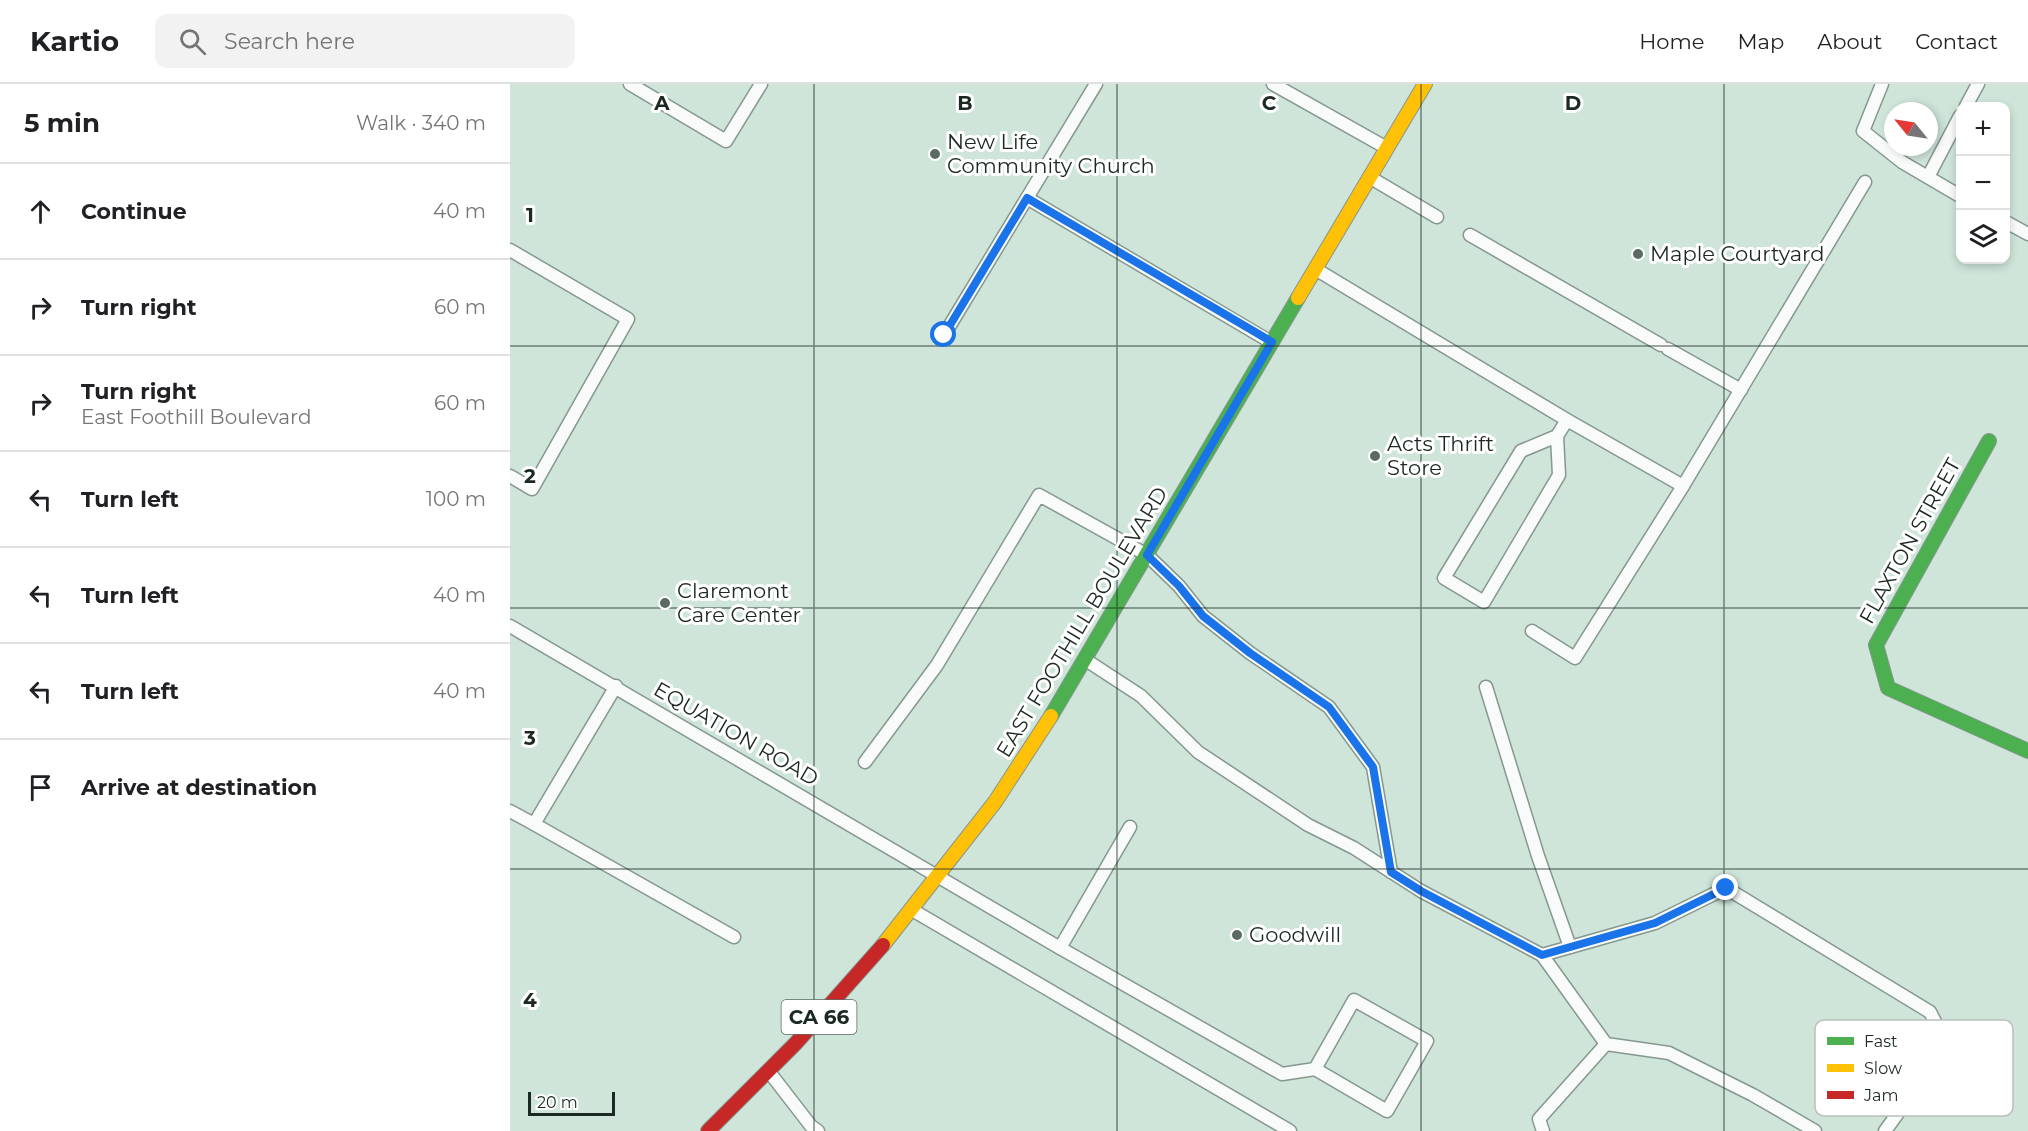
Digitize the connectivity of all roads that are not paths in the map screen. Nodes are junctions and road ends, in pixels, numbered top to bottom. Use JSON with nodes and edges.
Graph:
{"nodes":[{"id":1,"x":630,"y":84,"type":"edge"},
{"id":2,"x":761,"y":84,"type":"edge"},
{"id":3,"x":1096,"y":84,"type":"edge"},
{"id":4,"x":1274,"y":84,"type":"edge"},
{"id":5,"x":1425,"y":84,"type":"edge"},
{"id":6,"x":1882,"y":84,"type":"edge"},
{"id":7,"x":1978,"y":84,"type":"edge"},
{"id":8,"x":1968,"y":102,"type":"edge"},
{"id":9,"x":1956,"y":124,"type":"edge"},
{"id":10,"x":1387,"y":148,"type":"junction"},
{"id":11,"x":1370,"y":177,"type":"junction"},
{"id":12,"x":1928,"y":177,"type":"junction"},
{"id":13,"x":1865,"y":183,"type":"dead end"},
{"id":14,"x":1956,"y":194,"type":"edge"},
{"id":15,"x":1027,"y":198,"type":"junction"},
{"id":16,"x":1437,"y":217,"type":"dead end"},
{"id":17,"x":2010,"y":224,"type":"edge"},
{"id":18,"x":2026,"y":230,"type":"edge"},
{"id":19,"x":1470,"y":235,"type":"dead end"},
{"id":20,"x":510,"y":250,"type":"edge"},
{"id":21,"x":1316,"y":269,"type":"junction"},
{"id":22,"x":944,"y":335,"type":"dead end"},
{"id":23,"x":1272,"y":342,"type":"junction"},
{"id":24,"x":1741,"y":390,"type":"junction"},
{"id":25,"x":1567,"y":420,"type":"junction"},
{"id":26,"x":1557,"y":436,"type":"junction"},
{"id":27,"x":1989,"y":441,"type":"dead end"},
{"id":28,"x":510,"y":476,"type":"edge"},
{"id":29,"x":1683,"y":486,"type":"junction"},
{"id":30,"x":1147,"y":555,"type":"junction"},
{"id":31,"x":510,"y":626,"type":"edge"},
{"id":32,"x":1532,"y":631,"type":"dead end"},
{"id":33,"x":1085,"y":659,"type":"junction"},
{"id":34,"x":616,"y":686,"type":"junction"},
{"id":35,"x":1486,"y":687,"type":"dead end"},
{"id":36,"x":2028,"y":751,"type":"edge"},
{"id":37,"x":866,"y":762,"type":"dead end"},
{"id":38,"x":510,"y":811,"type":"edge"},
{"id":39,"x":534,"y":825,"type":"junction"},
{"id":40,"x":1130,"y":826,"type":"dead end"},
{"id":41,"x":1391,"y":872,"type":"junction"},
{"id":42,"x":941,"y":876,"type":"junction"},
{"id":43,"x":912,"y":911,"type":"junction"},
{"id":44,"x":734,"y":937,"type":"dead end"},
{"id":45,"x":1570,"y":947,"type":"junction"},
{"id":46,"x":1060,"y":948,"type":"junction"},
{"id":47,"x":1542,"y":955,"type":"junction"},
{"id":48,"x":1934,"y":1020,"type":"edge"},
{"id":49,"x":1606,"y":1044,"type":"junction"},
{"id":50,"x":1315,"y":1069,"type":"junction"},
{"id":51,"x":769,"y":1072,"type":"junction"},
{"id":52,"x":1896,"y":1116,"type":"edge"},
{"id":53,"x":708,"y":1131,"type":"edge"},
{"id":54,"x":818,"y":1131,"type":"edge"},
{"id":55,"x":1290,"y":1131,"type":"edge"},
{"id":56,"x":1543,"y":1131,"type":"edge"},
{"id":57,"x":1815,"y":1131,"type":"edge"},
{"id":58,"x":1885,"y":1131,"type":"edge"}],
"edges":[{"from":1,"to":2,"type":"lane"},
{"from":3,"to":15,"type":"lane"},
{"from":4,"to":10,"type":"lane"},
{"from":5,"to":10,"type":"main road","name":"EAST FOOTHILL BOULEVARD","number":"CA 66"},
{"from":6,"to":12,"type":"lane"},
{"from":7,"to":8,"type":"lane"},
{"from":9,"to":12,"type":"lane"},
{"from":10,"to":11,"type":"main road","name":"EAST FOOTHILL BOULEVARD","number":"CA 66"},
{"from":11,"to":16,"type":"lane"},
{"from":11,"to":21,"type":"main road","name":"EAST FOOTHILL BOULEVARD","number":"CA 66"},
{"from":12,"to":14,"type":"lane"},
{"from":13,"to":24,"type":"lane"},
{"from":15,"to":22,"type":"lane"},
{"from":15,"to":23,"type":"lane"},
{"from":17,"to":18,"type":"lane"},
{"from":19,"to":24,"type":"lane"},
{"from":20,"to":28,"type":"lane"},
{"from":21,"to":23,"type":"main road","name":"EAST FOOTHILL BOULEVARD","number":"CA 66"},
{"from":21,"to":25,"type":"lane"},
{"from":23,"to":30,"type":"main road","name":"EAST FOOTHILL BOULEVARD","number":"CA 66"},
{"from":24,"to":29,"type":"lane"},
{"from":25,"to":26,"type":"lane"},
{"from":25,"to":29,"type":"lane"},
{"from":26,"to":26,"type":"lane"},
{"from":27,"to":36,"type":"main road","name":"FLAXTON STREET"},
{"from":29,"to":32,"type":"lane"},
{"from":30,"to":33,"type":"main road","name":"EAST FOOTHILL BOULEVARD","number":"CA 66"},
{"from":30,"to":37,"type":"lane"},
{"from":30,"to":41,"type":"lane"},
{"from":31,"to":34,"type":"lane","name":"EQUATION ROAD"},
{"from":33,"to":41,"type":"lane"},
{"from":33,"to":42,"type":"main road","name":"EAST FOOTHILL BOULEVARD","number":"CA 66"},
{"from":34,"to":39,"type":"lane"},
{"from":34,"to":42,"type":"lane","name":"EQUATION ROAD"},
{"from":35,"to":45,"type":"lane"},
{"from":38,"to":39,"type":"lane"},
{"from":39,"to":44,"type":"lane"},
{"from":40,"to":46,"type":"lane"},
{"from":41,"to":47,"type":"lane"},
{"from":42,"to":43,"type":"main road","name":"EAST FOOTHILL BOULEVARD","number":"CA 66"},
{"from":42,"to":46,"type":"lane","name":"EQUATION ROAD"},
{"from":43,"to":51,"type":"main road","name":"EAST FOOTHILL BOULEVARD","number":"CA 66"},
{"from":43,"to":55,"type":"lane"},
{"from":45,"to":47,"type":"lane"},
{"from":45,"to":48,"type":"lane"},
{"from":46,"to":50,"type":"lane","name":"EQUATION ROAD"},
{"from":47,"to":49,"type":"lane"},
{"from":49,"to":56,"type":"lane"},
{"from":49,"to":57,"type":"lane"},
{"from":50,"to":50,"type":"lane"},
{"from":51,"to":53,"type":"main road","name":"EAST FOOTHILL BOULEVARD","number":"CA 66"},
{"from":51,"to":54,"type":"lane"},
{"from":52,"to":58,"type":"lane"}]}
